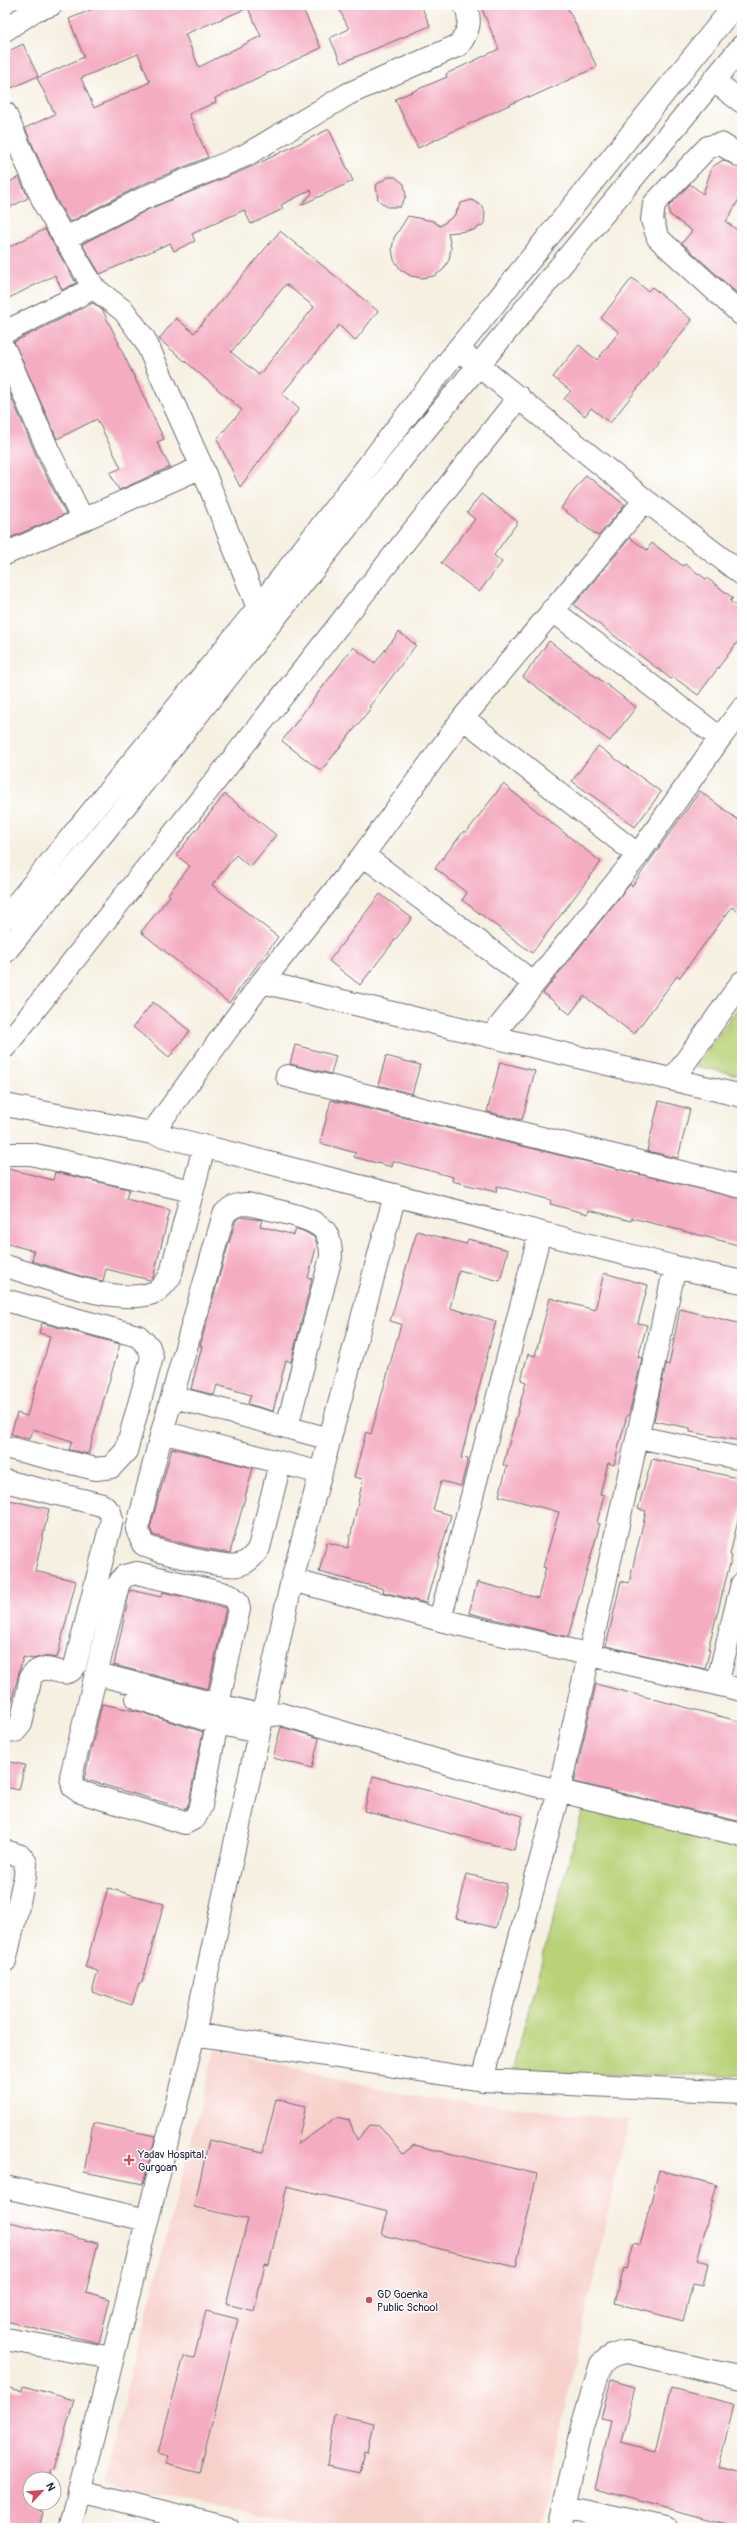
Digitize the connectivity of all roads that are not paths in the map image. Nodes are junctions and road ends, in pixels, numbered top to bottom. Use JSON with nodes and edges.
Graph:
{"nodes":[{"id":1,"x":51,"y":5,"type":"edge"},
{"id":2,"x":465,"y":5,"type":"edge"},
{"id":3,"x":735,"y":5,"type":"edge"},
{"id":4,"x":5,"y":30,"type":"edge"},
{"id":5,"x":742,"y":46,"type":"edge"},
{"id":6,"x":714,"y":81,"type":"junction"},
{"id":7,"x":742,"y":102,"type":"edge"},
{"id":8,"x":5,"y":113,"type":"edge"},
{"id":9,"x":742,"y":157,"type":"edge"},
{"id":10,"x":64,"y":240,"type":"junction"},
{"id":11,"x":94,"y":288,"type":"junction"},
{"id":12,"x":742,"y":315,"type":"edge"},
{"id":13,"x":5,"y":332,"type":"edge"},
{"id":14,"x":458,"y":349,"type":"junction"},
{"id":15,"x":5,"y":350,"type":"edge"},
{"id":16,"x":478,"y":365,"type":"junction"},
{"id":17,"x":519,"y":397,"type":"junction"},
{"id":18,"x":202,"y":467,"type":"junction"},
{"id":19,"x":646,"y":500,"type":"junction"},
{"id":20,"x":84,"y":520,"type":"junction"},
{"id":21,"x":5,"y":554,"type":"edge"},
{"id":22,"x":742,"y":574,"type":"edge"},
{"id":23,"x":258,"y":608,"type":"junction"},
{"id":24,"x":552,"y":610,"type":"junction"},
{"id":25,"x":742,"y":710,"type":"edge"},
{"id":26,"x":464,"y":718,"type":"junction"},
{"id":27,"x":720,"y":738,"type":"junction"},
{"id":28,"x":72,"y":837,"type":"junction"},
{"id":29,"x":88,"y":852,"type":"junction"},
{"id":30,"x":364,"y":855,"type":"junction"},
{"id":31,"x":638,"y":855,"type":"junction"},
{"id":32,"x":5,"y":918,"type":"edge"},
{"id":33,"x":5,"y":952,"type":"edge"},
{"id":34,"x":262,"y":982,"type":"junction"},
{"id":35,"x":742,"y":982,"type":"edge"},
{"id":36,"x":534,"y":983,"type":"junction"},
{"id":37,"x":491,"y":1037,"type":"junction"},
{"id":38,"x":5,"y":1047,"type":"edge"},
{"id":39,"x":287,"y":1076,"type":"dead end"},
{"id":40,"x":673,"y":1079,"type":"junction"},
{"id":41,"x":742,"y":1096,"type":"edge"},
{"id":42,"x":5,"y":1105,"type":"edge"},
{"id":43,"x":152,"y":1133,"type":"junction"},
{"id":44,"x":204,"y":1147,"type":"junction"},
{"id":45,"x":5,"y":1154,"type":"edge"},
{"id":46,"x":742,"y":1187,"type":"edge"},
{"id":47,"x":192,"y":1190,"type":"junction"},
{"id":48,"x":395,"y":1195,"type":"junction"},
{"id":49,"x":540,"y":1233,"type":"junction"},
{"id":50,"x":5,"y":1266,"type":"edge"},
{"id":51,"x":675,"y":1267,"type":"junction"},
{"id":52,"x":742,"y":1282,"type":"edge"},
{"id":53,"x":5,"y":1300,"type":"edge"},
{"id":54,"x":174,"y":1397,"type":"junction"},
{"id":55,"x":287,"y":1427,"type":"junction"},
{"id":56,"x":162,"y":1432,"type":"junction"},
{"id":57,"x":638,"y":1437,"type":"junction"},
{"id":58,"x":330,"y":1438,"type":"junction"},
{"id":59,"x":5,"y":1447,"type":"edge"},
{"id":60,"x":742,"y":1459,"type":"edge"},
{"id":61,"x":280,"y":1463,"type":"junction"},
{"id":62,"x":321,"y":1473,"type":"junction"},
{"id":63,"x":5,"y":1481,"type":"edge"},
{"id":64,"x":292,"y":1580,"type":"junction"},
{"id":65,"x":742,"y":1584,"type":"edge"},
{"id":66,"x":440,"y":1620,"type":"junction"},
{"id":67,"x":590,"y":1655,"type":"junction"},
{"id":68,"x":96,"y":1679,"type":"junction"},
{"id":69,"x":717,"y":1684,"type":"junction"},
{"id":70,"x":742,"y":1690,"type":"edge"},
{"id":71,"x":218,"y":1713,"type":"junction"},
{"id":72,"x":261,"y":1724,"type":"junction"},
{"id":73,"x":5,"y":1729,"type":"edge"},
{"id":74,"x":559,"y":1791,"type":"junction"},
{"id":75,"x":742,"y":1835,"type":"edge"},
{"id":76,"x":5,"y":1851,"type":"edge"},
{"id":77,"x":5,"y":1961,"type":"edge"},
{"id":78,"x":194,"y":2034,"type":"junction"},
{"id":79,"x":482,"y":2080,"type":"junction"},
{"id":80,"x":742,"y":2092,"type":"edge"},
{"id":81,"x":5,"y":2187,"type":"edge"},
{"id":82,"x":147,"y":2220,"type":"junction"},
{"id":83,"x":5,"y":2338,"type":"edge"},
{"id":84,"x":112,"y":2358,"type":"junction"},
{"id":85,"x":742,"y":2378,"type":"edge"},
{"id":86,"x":79,"y":2491,"type":"junction"},
{"id":87,"x":564,"y":2506,"type":"junction"},
{"id":88,"x":70,"y":2528,"type":"edge"},
{"id":89,"x":228,"y":2528,"type":"edge"},
{"id":90,"x":559,"y":2528,"type":"edge"},
{"id":91,"x":665,"y":2528,"type":"edge"}],
"edges":[{"from":1,"to":4,"type":"main road"},
{"from":2,"to":10,"type":"main road"},
{"from":3,"to":14,"type":"main road"},
{"from":5,"to":6,"type":"main road"},
{"from":6,"to":7,"type":"main road"},
{"from":6,"to":16,"type":"main road"},
{"from":8,"to":10,"type":"main road"},
{"from":9,"to":12,"type":"main road"},
{"from":10,"to":11,"type":"main road"},
{"from":11,"to":13,"type":"main road"},
{"from":11,"to":18,"type":"main road"},
{"from":14,"to":16,"type":"main road"},
{"from":14,"to":23,"type":"main road"},
{"from":15,"to":20,"type":"main road"},
{"from":16,"to":17,"type":"main road"},
{"from":16,"to":29,"type":"main road"},
{"from":17,"to":19,"type":"main road"},
{"from":17,"to":38,"type":"main road"},
{"from":18,"to":20,"type":"main road"},
{"from":18,"to":23,"type":"main road"},
{"from":19,"to":22,"type":"main road"},
{"from":19,"to":24,"type":"main road"},
{"from":20,"to":21,"type":"main road"},
{"from":23,"to":28,"type":"main road"},
{"from":24,"to":26,"type":"main road"},
{"from":24,"to":27,"type":"main road"},
{"from":25,"to":27,"type":"main road"},
{"from":26,"to":30,"type":"main road"},
{"from":26,"to":31,"type":"main road"},
{"from":27,"to":31,"type":"main road"},
{"from":28,"to":29,"type":"main road"},
{"from":28,"to":32,"type":"main road"},
{"from":29,"to":33,"type":"main road"},
{"from":30,"to":34,"type":"main road"},
{"from":30,"to":36,"type":"main road"},
{"from":31,"to":36,"type":"main road"},
{"from":34,"to":37,"type":"main road"},
{"from":34,"to":43,"type":"main road"},
{"from":35,"to":40,"type":"main road"},
{"from":36,"to":37,"type":"main road"},
{"from":37,"to":40,"type":"main road"},
{"from":39,"to":46,"type":"main road"},
{"from":40,"to":41,"type":"main road"},
{"from":42,"to":43,"type":"main road"},
{"from":43,"to":44,"type":"main road"},
{"from":44,"to":47,"type":"main road"},
{"from":44,"to":48,"type":"main road"},
{"from":45,"to":47,"type":"main road"},
{"from":47,"to":50,"type":"main road"},
{"from":48,"to":49,"type":"main road"},
{"from":48,"to":58,"type":"main road"},
{"from":49,"to":51,"type":"main road"},
{"from":49,"to":66,"type":"main road"},
{"from":51,"to":52,"type":"main road"},
{"from":51,"to":57,"type":"main road"},
{"from":53,"to":59,"type":"main road"},
{"from":54,"to":55,"type":"main road"},
{"from":54,"to":55,"type":"main road"},
{"from":54,"to":56,"type":"main road"},
{"from":55,"to":58,"type":"main road"},
{"from":56,"to":61,"type":"main road"},
{"from":56,"to":61,"type":"main road"},
{"from":57,"to":60,"type":"main road"},
{"from":57,"to":67,"type":"main road"},
{"from":58,"to":62,"type":"main road"},
{"from":61,"to":62,"type":"main road"},
{"from":62,"to":64,"type":"main road"},
{"from":63,"to":73,"type":"main road"},
{"from":64,"to":66,"type":"main road"},
{"from":64,"to":72,"type":"main road"},
{"from":65,"to":69,"type":"main road"},
{"from":66,"to":67,"type":"main road"},
{"from":67,"to":69,"type":"main road"},
{"from":67,"to":74,"type":"main road"},
{"from":68,"to":71,"type":"main road"},
{"from":68,"to":71,"type":"main road"},
{"from":68,"to":71,"type":"main road"},
{"from":69,"to":70,"type":"main road"},
{"from":71,"to":72,"type":"main road"},
{"from":72,"to":74,"type":"main road"},
{"from":72,"to":78,"type":"main road"},
{"from":74,"to":75,"type":"main road"},
{"from":74,"to":79,"type":"main road"},
{"from":76,"to":77,"type":"main road"},
{"from":78,"to":79,"type":"main road"},
{"from":78,"to":82,"type":"main road"},
{"from":79,"to":80,"type":"main road"},
{"from":81,"to":82,"type":"main road"},
{"from":82,"to":84,"type":"main road"},
{"from":83,"to":84,"type":"main road"},
{"from":84,"to":86,"type":"main road"},
{"from":85,"to":87,"type":"main road"},
{"from":86,"to":88,"type":"main road"},
{"from":86,"to":89,"type":"main road"},
{"from":87,"to":90,"type":"main road"},
{"from":87,"to":91,"type":"main road"}]}
